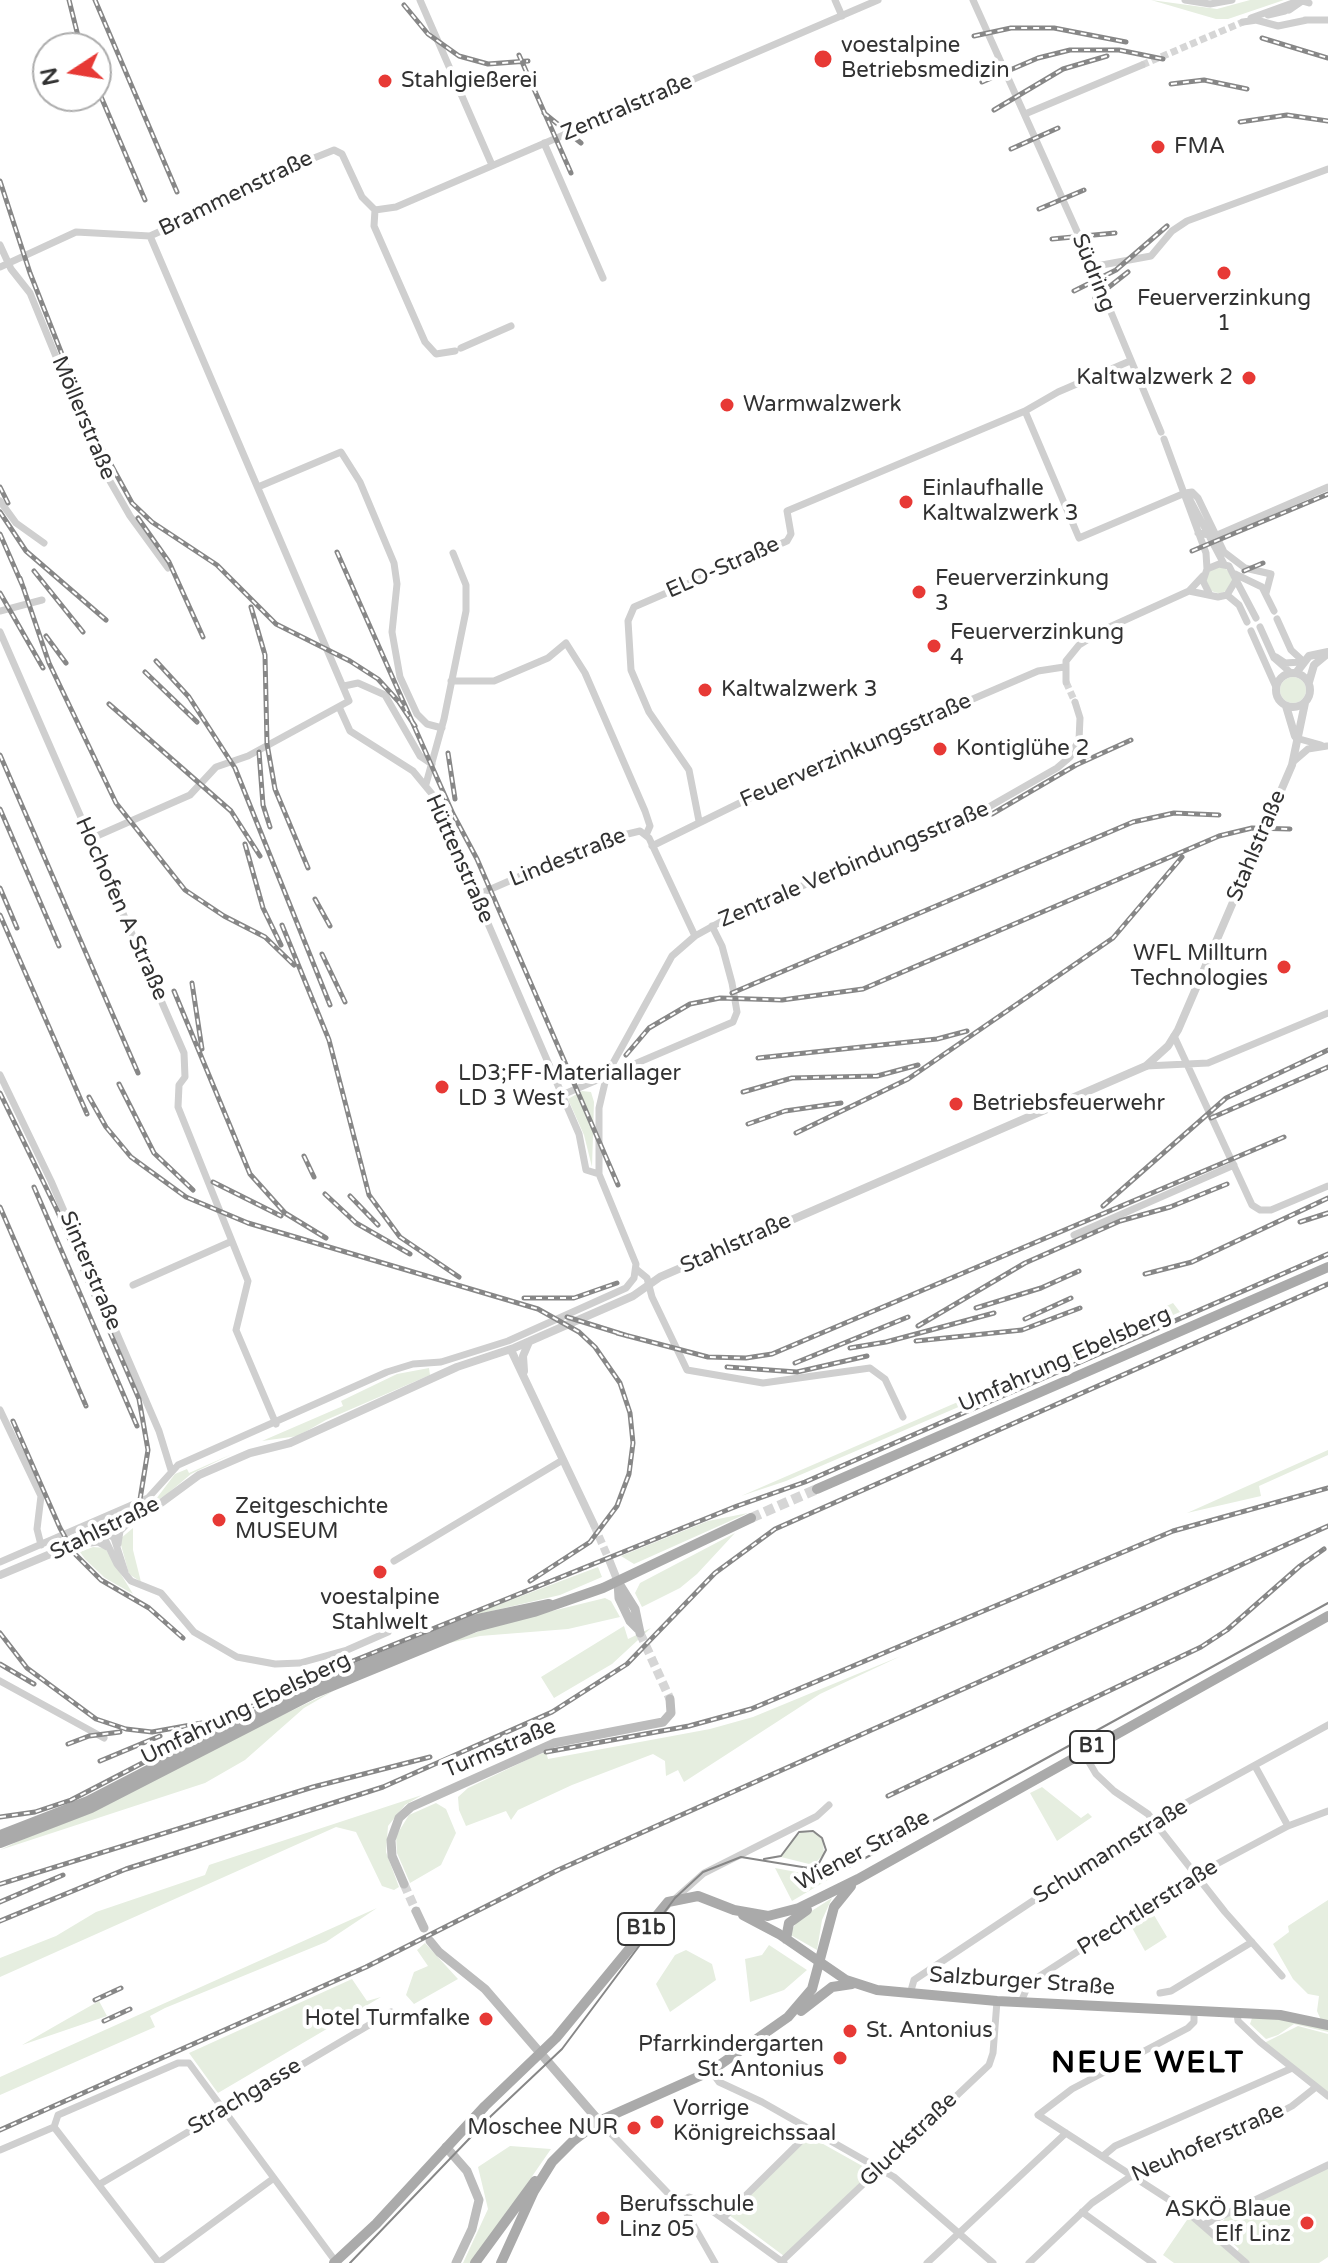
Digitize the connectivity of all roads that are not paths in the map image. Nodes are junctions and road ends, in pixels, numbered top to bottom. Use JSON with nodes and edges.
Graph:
{"nodes":[{"id":1,"x":420,"y":0,"type":"edge"},
{"id":2,"x":835,"y":0,"type":"edge"},
{"id":3,"x":878,"y":0,"type":"edge"},
{"id":4,"x":973,"y":0,"type":"edge"},
{"id":5,"x":1185,"y":0,"type":"edge"},
{"id":6,"x":1232,"y":0,"type":"edge"},
{"id":7,"x":1305,"y":1,"type":"edge"},
{"id":8,"x":842,"y":16,"type":"junction"},
{"id":9,"x":1254,"y":19,"type":"junction"},
{"id":10,"x":1312,"y":19,"type":"junction"},
{"id":11,"x":1328,"y":20,"type":"edge"},
{"id":12,"x":1142,"y":65,"type":"tunnel mouth"},
{"id":13,"x":1025,"y":114,"type":"junction"},
{"id":14,"x":544,"y":143,"type":"junction"},
{"id":15,"x":492,"y":165,"type":"junction"},
{"id":16,"x":1328,"y":169,"type":"edge"},
{"id":17,"x":375,"y":210,"type":"junction"},
{"id":18,"x":150,"y":236,"type":"junction"},
{"id":19,"x":0,"y":245,"type":"edge"},
{"id":20,"x":4,"y":265,"type":"edge"},
{"id":21,"x":1091,"y":267,"type":"junction"},
{"id":22,"x":603,"y":278,"type":"dead end"},
{"id":23,"x":511,"y":326,"type":"dead end"},
{"id":24,"x":1130,"y":361,"type":"junction"},
{"id":25,"x":1025,"y":411,"type":"junction"},
{"id":26,"x":258,"y":487,"type":"junction"},
{"id":27,"x":1328,"y":487,"type":"edge"},
{"id":28,"x":1185,"y":493,"type":"junction"},
{"id":29,"x":0,"y":501,"type":"edge"},
{"id":30,"x":1198,"y":533,"type":"junction"},
{"id":31,"x":1211,"y":536,"type":"junction"},
{"id":32,"x":44,"y":543,"type":"dead end"},
{"id":33,"x":453,"y":553,"type":"dead end"},
{"id":34,"x":1224,"y":564,"type":"junction"},
{"id":35,"x":168,"y":568,"type":"dead end"},
{"id":36,"x":1205,"y":572,"type":"junction"},
{"id":37,"x":1235,"y":572,"type":"junction"},
{"id":38,"x":1258,"y":572,"type":"junction"},
{"id":39,"x":1254,"y":582,"type":"junction"},
{"id":40,"x":1189,"y":591,"type":"junction"},
{"id":41,"x":1209,"y":593,"type":"junction"},
{"id":42,"x":1266,"y":593,"type":"junction"},
{"id":43,"x":1227,"y":595,"type":"junction"},
{"id":44,"x":42,"y":600,"type":"dead end"},
{"id":45,"x":0,"y":611,"type":"edge"},
{"id":46,"x":1274,"y":611,"type":"dead end"},
{"id":47,"x":1256,"y":618,"type":"dead end"},
{"id":48,"x":1277,"y":619,"type":"dead end"},
{"id":49,"x":1247,"y":622,"type":"dead end"},
{"id":50,"x":1260,"y":627,"type":"dead end"},
{"id":51,"x":1251,"y":631,"type":"dead end"},
{"id":52,"x":0,"y":632,"type":"edge"},
{"id":53,"x":1270,"y":650,"type":"junction"},
{"id":54,"x":1328,"y":653,"type":"edge"},
{"id":55,"x":1302,"y":661,"type":"junction"},
{"id":56,"x":1064,"y":667,"type":"junction"},
{"id":57,"x":1294,"y":673,"type":"junction"},
{"id":58,"x":451,"y":681,"type":"junction"},
{"id":59,"x":1066,"y":682,"type":"tunnel mouth"},
{"id":60,"x":1309,"y":683,"type":"junction"},
{"id":61,"x":344,"y":686,"type":"junction"},
{"id":62,"x":1276,"y":687,"type":"junction"},
{"id":63,"x":1075,"y":702,"type":"tunnel mouth"},
{"id":64,"x":1305,"y":703,"type":"junction"},
{"id":65,"x":1286,"y":706,"type":"junction"},
{"id":66,"x":340,"y":709,"type":"junction"},
{"id":67,"x":442,"y":728,"type":"junction"},
{"id":68,"x":1296,"y":738,"type":"junction"},
{"id":69,"x":1327,"y":746,"type":"edge"},
{"id":70,"x":432,"y":764,"type":"junction"},
{"id":71,"x":1292,"y":765,"type":"junction"},
{"id":72,"x":426,"y":784,"type":"junction"},
{"id":73,"x":699,"y":821,"type":"junction"},
{"id":74,"x":646,"y":835,"type":"junction"},
{"id":75,"x":90,"y":839,"type":"junction"},
{"id":76,"x":652,"y":846,"type":"junction"},
{"id":77,"x":475,"y":896,"type":"junction"},
{"id":78,"x":712,"y":926,"type":"junction"},
{"id":79,"x":695,"y":936,"type":"junction"},
{"id":80,"x":1328,"y":1013,"type":"edge"},
{"id":81,"x":1174,"y":1036,"type":"junction"},
{"id":82,"x":1190,"y":1065,"type":"junction"},
{"id":83,"x":1146,"y":1066,"type":"junction"},
{"id":84,"x":607,"y":1074,"type":"junction"},
{"id":85,"x":0,"y":1075,"type":"edge"},
{"id":86,"x":562,"y":1095,"type":"junction"},
{"id":87,"x":1234,"y":1165,"type":"junction"},
{"id":88,"x":599,"y":1174,"type":"junction"},
{"id":89,"x":1328,"y":1186,"type":"edge"},
{"id":90,"x":1074,"y":1235,"type":"dead end"},
{"id":91,"x":230,"y":1242,"type":"junction"},
{"id":92,"x":1328,"y":1267,"type":"edge"},
{"id":93,"x":636,"y":1269,"type":"junction"},
{"id":94,"x":133,"y":1285,"type":"dead end"},
{"id":95,"x":649,"y":1285,"type":"junction"},
{"id":96,"x":529,"y":1342,"type":"junction"},
{"id":97,"x":510,"y":1345,"type":"junction"},
{"id":98,"x":525,"y":1380,"type":"junction"},
{"id":99,"x":0,"y":1410,"type":"edge"},
{"id":100,"x":903,"y":1417,"type":"dead end"},
{"id":101,"x":276,"y":1424,"type":"junction"},
{"id":102,"x":561,"y":1461,"type":"junction"},
{"id":103,"x":171,"y":1470,"type":"junction"},
{"id":104,"x":817,"y":1489,"type":"tunnel mouth"},
{"id":105,"x":751,"y":1518,"type":"tunnel mouth"},
{"id":106,"x":130,"y":1521,"type":"junction"},
{"id":107,"x":594,"y":1525,"type":"tunnel mouth"},
{"id":108,"x":104,"y":1532,"type":"junction"},
{"id":109,"x":41,"y":1545,"type":"junction"},
{"id":110,"x":75,"y":1545,"type":"junction"},
{"id":111,"x":114,"y":1548,"type":"junction"},
{"id":112,"x":394,"y":1561,"type":"dead end"},
{"id":113,"x":0,"y":1562,"type":"edge"},
{"id":114,"x":610,"y":1562,"type":"tunnel mouth"},
{"id":115,"x":0,"y":1575,"type":"edge"},
{"id":116,"x":618,"y":1582,"type":"junction"},
{"id":117,"x":559,"y":1603,"type":"junction"},
{"id":118,"x":1328,"y":1616,"type":"edge"},
{"id":119,"x":639,"y":1631,"type":"tunnel mouth"},
{"id":120,"x":388,"y":1632,"type":"dead end"},
{"id":121,"x":0,"y":1681,"type":"edge"},
{"id":122,"x":670,"y":1699,"type":"dead end"},
{"id":123,"x":1328,"y":1725,"type":"edge"},
{"id":124,"x":104,"y":1738,"type":"dead end"},
{"id":125,"x":1083,"y":1752,"type":"junction"},
{"id":126,"x":1255,"y":1766,"type":"junction"},
{"id":127,"x":829,"y":1805,"type":"dead end"},
{"id":128,"x":1328,"y":1811,"type":"edge"},
{"id":129,"x":1153,"y":1821,"type":"junction"},
{"id":130,"x":1288,"y":1826,"type":"junction"},
{"id":131,"x":0,"y":1835,"type":"edge"},
{"id":132,"x":0,"y":1843,"type":"edge"},
{"id":133,"x":1196,"y":1875,"type":"junction"},
{"id":134,"x":858,"y":1879,"type":"junction"},
{"id":135,"x":404,"y":1884,"type":"tunnel mouth"},
{"id":136,"x":832,"y":1893,"type":"junction"},
{"id":137,"x":677,"y":1897,"type":"junction"},
{"id":138,"x":734,"y":1910,"type":"junction"},
{"id":139,"x":416,"y":1911,"type":"tunnel mouth"},
{"id":140,"x":424,"y":1928,"type":"dead end"},
{"id":141,"x":786,"y":1939,"type":"junction"},
{"id":142,"x":430,"y":1941,"type":"dead end"},
{"id":143,"x":1252,"y":1942,"type":"junction"},
{"id":144,"x":820,"y":1963,"type":"junction"},
{"id":145,"x":1282,"y":1976,"type":"dead end"},
{"id":146,"x":853,"y":1984,"type":"junction"},
{"id":147,"x":1160,"y":1993,"type":"dead end"},
{"id":148,"x":910,"y":1994,"type":"junction"},
{"id":149,"x":997,"y":2001,"type":"junction"},
{"id":150,"x":1021,"y":2002,"type":"junction"},
{"id":151,"x":391,"y":2012,"type":"dead end"},
{"id":152,"x":1194,"y":2012,"type":"junction"},
{"id":153,"x":1237,"y":2013,"type":"junction"},
{"id":154,"x":788,"y":2017,"type":"junction"},
{"id":155,"x":1328,"y":2025,"type":"edge"},
{"id":156,"x":540,"y":2055,"type":"junction"},
{"id":157,"x":1290,"y":2069,"type":"junction"},
{"id":158,"x":711,"y":2071,"type":"junction"},
{"id":159,"x":1316,"y":2087,"type":"junction"},
{"id":160,"x":1328,"y":2096,"type":"edge"},
{"id":161,"x":224,"y":2110,"type":"junction"},
{"id":162,"x":599,"y":2121,"type":"junction"},
{"id":163,"x":54,"y":2127,"type":"junction"},
{"id":164,"x":811,"y":2131,"type":"junction"},
{"id":165,"x":1066,"y":2133,"type":"junction"},
{"id":166,"x":446,"y":2147,"type":"junction"},
{"id":167,"x":0,"y":2150,"type":"edge"},
{"id":168,"x":1103,"y":2156,"type":"junction"},
{"id":169,"x":1328,"y":2165,"type":"edge"},
{"id":170,"x":547,"y":2168,"type":"junction"},
{"id":171,"x":879,"y":2169,"type":"junction"},
{"id":172,"x":1133,"y":2175,"type":"junction"},
{"id":173,"x":274,"y":2178,"type":"junction"},
{"id":174,"x":100,"y":2184,"type":"junction"},
{"id":175,"x":679,"y":2203,"type":"junction"},
{"id":176,"x":1082,"y":2212,"type":"junction"},
{"id":177,"x":724,"y":2217,"type":"junction"},
{"id":178,"x":1205,"y":2224,"type":"junction"},
{"id":179,"x":959,"y":2231,"type":"junction"},
{"id":180,"x":335,"y":2262,"type":"edge"},
{"id":181,"x":783,"y":2262,"type":"edge"},
{"id":182,"x":158,"y":2263,"type":"edge"},
{"id":183,"x":456,"y":2263,"type":"edge"},
{"id":184,"x":475,"y":2263,"type":"edge"},
{"id":185,"x":501,"y":2263,"type":"edge"},
{"id":186,"x":715,"y":2263,"type":"edge"},
{"id":187,"x":927,"y":2263,"type":"edge"},
{"id":188,"x":993,"y":2263,"type":"edge"},
{"id":189,"x":1029,"y":2263,"type":"edge"},
{"id":190,"x":1153,"y":2263,"type":"edge"},
{"id":191,"x":1246,"y":2263,"type":"edge"}],
"edges":[{"from":1,"to":15,"type":"street"},
{"from":2,"to":8,"type":"street"},
{"from":3,"to":8,"type":"street","name":"Zentralstraße"},
{"from":4,"to":13,"type":"street"},
{"from":5,"to":6,"type":"street"},
{"from":7,"to":9,"type":"street"},
{"from":7,"to":9,"type":"street"},
{"from":7,"to":10,"type":"street"},
{"from":8,"to":14,"type":"street","name":"Zentralstraße"},
{"from":9,"to":10,"type":"street"},
{"from":9,"to":10,"type":"street"},
{"from":10,"to":11,"type":"street"},
{"from":12,"to":13,"type":"street"},
{"from":13,"to":21,"type":"street","name":"Südring"},
{"from":14,"to":15,"type":"street","name":"Zentralstraße"},
{"from":14,"to":22,"type":"street"},
{"from":15,"to":17,"type":"street","name":"Zentralstraße"},
{"from":16,"to":21,"type":"street"},
{"from":17,"to":18,"type":"street","name":"Brammenstraße"},
{"from":17,"to":23,"type":"street"},
{"from":18,"to":20,"type":"street","name":"Brammenstraße"},
{"from":18,"to":26,"type":"street"},
{"from":19,"to":20,"type":"street","name":"Möllerstraße"},
{"from":20,"to":35,"type":"street","name":"Möllerstraße"},
{"from":21,"to":24,"type":"street","name":"Südring"},
{"from":24,"to":25,"type":"street","name":"ELO-Straße"},
{"from":24,"to":28,"type":"street","name":"Südring"},
{"from":25,"to":28,"type":"street"},
{"from":25,"to":73,"type":"street","name":"ELO-Straße"},
{"from":26,"to":61,"type":"street"},
{"from":26,"to":67,"type":"street"},
{"from":27,"to":31,"type":"street"},
{"from":28,"to":30,"type":"street","name":"Südring"},
{"from":28,"to":31,"type":"street","name":"Südring"},
{"from":29,"to":32,"type":"street"},
{"from":30,"to":31,"type":"street"},
{"from":30,"to":36,"type":"street","name":"Südring"},
{"from":31,"to":34,"type":"street","name":"Südring"},
{"from":31,"to":37,"type":"street","name":"Südring"},
{"from":33,"to":58,"type":"street"},
{"from":34,"to":36,"type":"street"},
{"from":34,"to":37,"type":"street"},
{"from":36,"to":40,"type":"street"},
{"from":36,"to":41,"type":"street","name":"Südring"},
{"from":37,"to":38,"type":"street","name":"Südring"},
{"from":37,"to":39,"type":"street"},
{"from":37,"to":43,"type":"street"},
{"from":37,"to":47,"type":"street"},
{"from":38,"to":39,"type":"street"},
{"from":38,"to":42,"type":"street","name":"Südring"},
{"from":39,"to":42,"type":"street"},
{"from":40,"to":41,"type":"street"},
{"from":40,"to":56,"type":"street"},
{"from":41,"to":43,"type":"street"},
{"from":42,"to":46,"type":"street"},
{"from":43,"to":49,"type":"street"},
{"from":44,"to":45,"type":"street"},
{"from":48,"to":55,"type":"street"},
{"from":50,"to":53,"type":"street"},
{"from":51,"to":62,"type":"street"},
{"from":52,"to":75,"type":"street","name":"Hochofen A Straße"},
{"from":53,"to":55,"type":"street"},
{"from":53,"to":57,"type":"street"},
{"from":54,"to":55,"type":"street"},
{"from":54,"to":60,"type":"street"},
{"from":55,"to":57,"type":"street"},
{"from":56,"to":59,"type":"street"},
{"from":56,"to":73,"type":"street","name":"Feuerverzinkungsstraße"},
{"from":57,"to":60,"type":"street"},
{"from":57,"to":62,"type":"street"},
{"from":58,"to":67,"type":"street"},
{"from":58,"to":74,"type":"street"},
{"from":60,"to":64,"type":"street"},
{"from":61,"to":66,"type":"street"},
{"from":61,"to":70,"type":"street","name":"Hüttenstraße"},
{"from":62,"to":65,"type":"street"},
{"from":63,"to":78,"type":"street","name":"Zentrale Verbindungsstraße"},
{"from":64,"to":65,"type":"street"},
{"from":64,"to":68,"type":"street","name":"Stahlstraße"},
{"from":65,"to":68,"type":"street","name":"Stahlstraße"},
{"from":66,"to":72,"type":"street"},
{"from":66,"to":75,"type":"street"},
{"from":67,"to":70,"type":"street"},
{"from":68,"to":69,"type":"street"},
{"from":68,"to":71,"type":"street","name":"Stahlstraße"},
{"from":69,"to":71,"type":"street"},
{"from":70,"to":72,"type":"street","name":"Hüttenstraße"},
{"from":71,"to":81,"type":"street","name":"Stahlstraße"},
{"from":72,"to":77,"type":"street","name":"Hüttenstraße"},
{"from":73,"to":76,"type":"street","name":"Feuerverzinkungsstraße"},
{"from":74,"to":76,"type":"street","name":"Lindestraße"},
{"from":74,"to":77,"type":"street","name":"Lindestraße"},
{"from":75,"to":91,"type":"street","name":"Hochofen A Straße"},
{"from":76,"to":79,"type":"street","name":"Lindestraße"},
{"from":77,"to":86,"type":"street","name":"Hüttenstraße"},
{"from":78,"to":79,"type":"street","name":"Zentrale Verbindungsstraße"},
{"from":78,"to":84,"type":"street"},
{"from":79,"to":84,"type":"street","name":"Zentrale Verbindungsstraße"},
{"from":80,"to":82,"type":"street"},
{"from":81,"to":82,"type":"street"},
{"from":81,"to":83,"type":"street","name":"Stahlstraße"},
{"from":82,"to":83,"type":"street"},
{"from":82,"to":87,"type":"street"},
{"from":83,"to":95,"type":"street","name":"Stahlstraße"},
{"from":84,"to":86,"type":"street"},
{"from":84,"to":88,"type":"street","name":"Zentrale Verbindungsstraße"},
{"from":85,"to":103,"type":"street","name":"Sinterstraße"},
{"from":86,"to":88,"type":"street","name":"Hüttenstraße"},
{"from":87,"to":89,"type":"street"},
{"from":87,"to":90,"type":"street"},
{"from":88,"to":93,"type":"street","name":"Zentrale Verbindungsstraße"},
{"from":91,"to":94,"type":"street"},
{"from":91,"to":101,"type":"street","name":"Hochofen A Straße"},
{"from":92,"to":104,"type":"main road","name":"Umfahrung Ebelsberg"},
{"from":93,"to":95,"type":"street"},
{"from":93,"to":97,"type":"street"},
{"from":95,"to":96,"type":"street","name":"Stahlstraße"},
{"from":95,"to":100,"type":"street"},
{"from":96,"to":97,"type":"street","name":"Stahlstraße"},
{"from":96,"to":98,"type":"street"},
{"from":97,"to":98,"type":"street"},
{"from":97,"to":101,"type":"street"},
{"from":97,"to":106,"type":"street","name":"Stahlstraße"},
{"from":98,"to":102,"type":"street"},
{"from":99,"to":109,"type":"street"},
{"from":101,"to":103,"type":"street"},
{"from":102,"to":107,"type":"street"},
{"from":102,"to":112,"type":"street"},
{"from":103,"to":109,"type":"street"},
{"from":105,"to":116,"type":"main road","name":"Umfahrung Ebelsberg"},
{"from":106,"to":108,"type":"street","name":"Stahlstraße"},
{"from":106,"to":111,"type":"street"},
{"from":108,"to":110,"type":"street","name":"Stahlstraße"},
{"from":108,"to":111,"type":"street"},
{"from":109,"to":113,"type":"street"},
{"from":110,"to":111,"type":"street"},
{"from":110,"to":115,"type":"street","name":"Stahlstraße"},
{"from":111,"to":120,"type":"street"},
{"from":114,"to":116,"type":"street"},
{"from":116,"to":117,"type":"main road","name":"Umfahrung Ebelsberg"},
{"from":116,"to":119,"type":"main road"},
{"from":117,"to":131,"type":"main road","name":"Umfahrung Ebelsberg"},
{"from":117,"to":132,"type":"main road","name":"Umfahrung Ebelsberg"},
{"from":118,"to":125,"type":"main road","name":"Wiener Straße","number":"B1"},
{"from":121,"to":124,"type":"street"},
{"from":122,"to":135,"type":"main road","name":"Turmstraße"},
{"from":123,"to":126,"type":"street","name":"Schumannstraße"},
{"from":125,"to":129,"type":"street"},
{"from":125,"to":134,"type":"main road","name":"Wiener Straße","number":"B1"},
{"from":126,"to":129,"type":"street","name":"Schumannstraße"},
{"from":126,"to":130,"type":"street"},
{"from":127,"to":137,"type":"street"},
{"from":128,"to":130,"type":"street","name":"Prechtlerstraße"},
{"from":129,"to":133,"type":"street"},
{"from":129,"to":148,"type":"street","name":"Schumannstraße"},
{"from":130,"to":133,"type":"street","name":"Prechtlerstraße"},
{"from":133,"to":143,"type":"street"},
{"from":133,"to":150,"type":"street","name":"Prechtlerstraße"},
{"from":134,"to":136,"type":"main road","name":"Wiener Straße","number":"B1"},
{"from":134,"to":144,"type":"main road","number":"B1"},
{"from":136,"to":138,"type":"main road","name":"Wiener Straße","number":"B1b"},
{"from":136,"to":141,"type":"main road","number":"B1"},
{"from":137,"to":138,"type":"main road","name":"Wiener Straße","number":"B1b"},
{"from":137,"to":156,"type":"main road","number":"B1b"},
{"from":138,"to":141,"type":"main road","name":"Salzburger Straße","number":"B1b"},
{"from":139,"to":140,"type":"main road"},
{"from":141,"to":144,"type":"main road","name":"Salzburger Straße"},
{"from":142,"to":156,"type":"main road"},
{"from":143,"to":145,"type":"street"},
{"from":143,"to":147,"type":"street"},
{"from":144,"to":146,"type":"main road","name":"Salzburger Straße"},
{"from":144,"to":154,"type":"main road"},
{"from":146,"to":148,"type":"main road","name":"Salzburger Straße"},
{"from":146,"to":154,"type":"main road"},
{"from":148,"to":149,"type":"main road","name":"Salzburger Straße"},
{"from":149,"to":150,"type":"main road","name":"Salzburger Straße"},
{"from":149,"to":171,"type":"street","name":"Gluckstraße"},
{"from":150,"to":152,"type":"main road","name":"Salzburger Straße"},
{"from":151,"to":161,"type":"street","name":"Strachgasse"},
{"from":152,"to":153,"type":"main road","name":"Salzburger Straße"},
{"from":152,"to":165,"type":"street"},
{"from":153,"to":155,"type":"main road","name":"Salzburger Straße"},
{"from":153,"to":157,"type":"street"},
{"from":154,"to":158,"type":"main road"},
{"from":156,"to":162,"type":"main road"},
{"from":156,"to":166,"type":"main road","number":"B1b"},
{"from":157,"to":159,"type":"street"},
{"from":157,"to":168,"type":"street"},
{"from":158,"to":162,"type":"main road"},
{"from":158,"to":164,"type":"street"},
{"from":159,"to":160,"type":"street"},
{"from":159,"to":172,"type":"street","name":"Neuhoferstraße"},
{"from":161,"to":163,"type":"street"},
{"from":161,"to":173,"type":"street"},
{"from":161,"to":174,"type":"street","name":"Strachgasse"},
{"from":162,"to":170,"type":"main road"},
{"from":162,"to":175,"type":"street"},
{"from":163,"to":167,"type":"street"},
{"from":163,"to":174,"type":"street"},
{"from":164,"to":171,"type":"street"},
{"from":164,"to":177,"type":"street"},
{"from":165,"to":168,"type":"street"},
{"from":165,"to":179,"type":"street"},
{"from":166,"to":180,"type":"main road","number":"B1b"},
{"from":166,"to":183,"type":"main road"},
{"from":168,"to":172,"type":"street"},
{"from":169,"to":178,"type":"street"},
{"from":170,"to":184,"type":"main road"},
{"from":170,"to":185,"type":"main road"},
{"from":171,"to":179,"type":"street"},
{"from":171,"to":181,"type":"street","name":"Gluckstraße"},
{"from":172,"to":176,"type":"street","name":"Neuhoferstraße"},
{"from":172,"to":178,"type":"street"},
{"from":173,"to":180,"type":"street"},
{"from":173,"to":182,"type":"street"},
{"from":174,"to":182,"type":"street"},
{"from":175,"to":177,"type":"street"},
{"from":175,"to":186,"type":"street"},
{"from":176,"to":189,"type":"street","name":"Neuhoferstraße"},
{"from":176,"to":190,"type":"street"},
{"from":177,"to":181,"type":"street"},
{"from":178,"to":191,"type":"street"},
{"from":179,"to":187,"type":"street"},
{"from":179,"to":188,"type":"street"}]}
